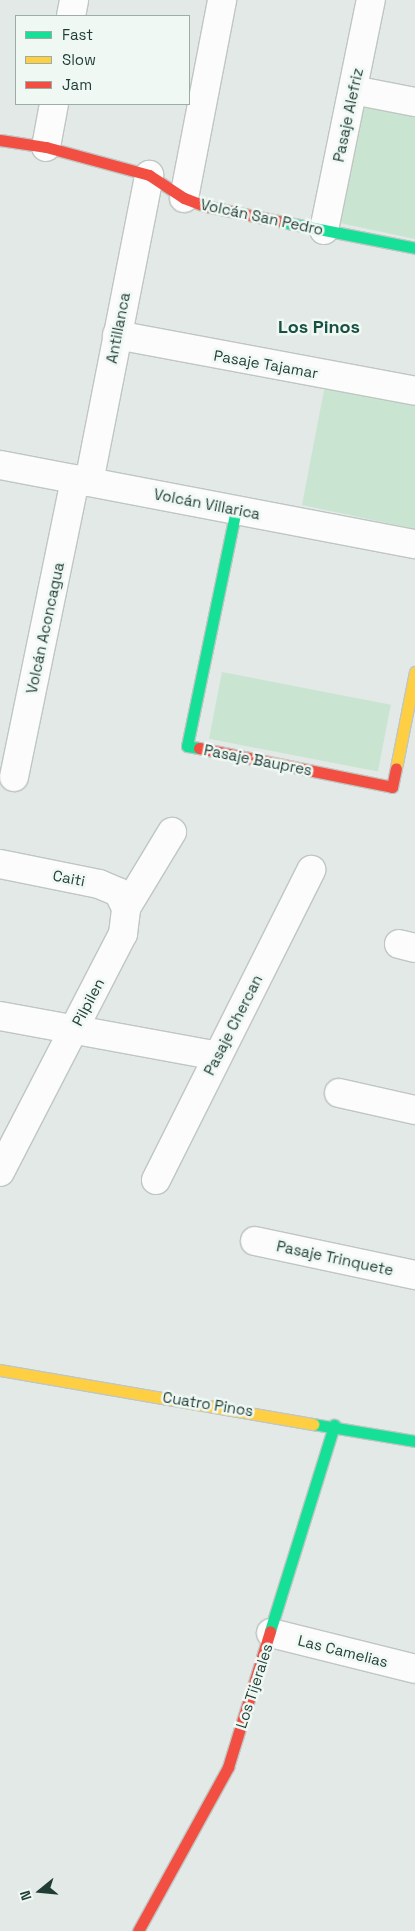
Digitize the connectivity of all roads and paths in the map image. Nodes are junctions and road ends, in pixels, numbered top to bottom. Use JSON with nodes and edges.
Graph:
{"nodes":[{"id":1,"x":74,"y":0,"type":"edge"},
{"id":2,"x":222,"y":0,"type":"edge"},
{"id":3,"x":371,"y":0,"type":"edge"},
{"id":4,"x":71,"y":15,"type":"edge"},
{"id":5,"x":353,"y":90,"type":"junction"},
{"id":6,"x":415,"y":102,"type":"edge"},
{"id":7,"x":54,"y":105,"type":"edge"},
{"id":8,"x":0,"y":140,"type":"edge"},
{"id":9,"x":46,"y":146,"type":"junction"},
{"id":10,"x":149,"y":175,"type":"junction"},
{"id":11,"x":184,"y":198,"type":"junction"},
{"id":12,"x":324,"y":230,"type":"junction"},
{"id":13,"x":415,"y":248,"type":"edge"},
{"id":14,"x":117,"y":335,"type":"junction"},
{"id":15,"x":415,"y":391,"type":"edge"},
{"id":16,"x":0,"y":465,"type":"edge"},
{"id":17,"x":82,"y":480,"type":"junction"},
{"id":18,"x":236,"y":510,"type":"junction"},
{"id":19,"x":415,"y":544,"type":"edge"},
{"id":20,"x":415,"y":672,"type":"edge"},
{"id":21,"x":14,"y":777,"type":"dead end"},
{"id":22,"x":172,"y":832,"type":"dead end"},
{"id":23,"x":0,"y":864,"type":"edge"},
{"id":24,"x":311,"y":870,"type":"dead end"},
{"id":25,"x":126,"y":908,"type":"junction"},
{"id":26,"x":0,"y":1016,"type":"edge"},
{"id":27,"x":73,"y":1030,"type":"junction"},
{"id":28,"x":218,"y":1056,"type":"junction"},
{"id":29,"x":338,"y":1093,"type":"dead end"},
{"id":30,"x":415,"y":1110,"type":"edge"},
{"id":31,"x":0,"y":1172,"type":"edge"},
{"id":32,"x":156,"y":1180,"type":"dead end"},
{"id":33,"x":256,"y":1241,"type":"dead end"},
{"id":34,"x":415,"y":1275,"type":"edge"},
{"id":35,"x":0,"y":1370,"type":"edge"},
{"id":36,"x":334,"y":1425,"type":"junction"},
{"id":37,"x":415,"y":1441,"type":"edge"},
{"id":38,"x":271,"y":1633,"type":"junction"},
{"id":39,"x":415,"y":1669,"type":"edge"},
{"id":40,"x":138,"y":1931,"type":"edge"}],
"edges":[{"from":1,"to":4,"type":"street"},
{"from":2,"to":11,"type":"street"},
{"from":3,"to":5,"type":"street","name":"Pasaje Alefriz"},
{"from":5,"to":6,"type":"street"},
{"from":5,"to":12,"type":"street","name":"Pasaje Alefriz"},
{"from":7,"to":9,"type":"street"},
{"from":8,"to":9,"type":"street","name":"Volcán San Pedro"},
{"from":9,"to":10,"type":"street","name":"Volcán San Pedro"},
{"from":10,"to":11,"type":"street","name":"Volcán San Pedro"},
{"from":10,"to":14,"type":"street","name":"Antillanca"},
{"from":11,"to":12,"type":"street","name":"Volcán San Pedro"},
{"from":12,"to":13,"type":"street","name":"Volcán San Pedro"},
{"from":14,"to":15,"type":"street","name":"Pasaje Tajamar"},
{"from":14,"to":17,"type":"street","name":"Antillanca"},
{"from":16,"to":17,"type":"street","name":"Volcán Villarica"},
{"from":17,"to":18,"type":"street","name":"Volcán Villarica"},
{"from":17,"to":21,"type":"street","name":"Volcán Aconcagua"},
{"from":18,"to":19,"type":"street","name":"Volcán Villarica"},
{"from":18,"to":20,"type":"street","name":"Pasaje Baupres"},
{"from":22,"to":25,"type":"street","name":"Pilpilen"},
{"from":23,"to":25,"type":"street","name":"Caiti"},
{"from":24,"to":28,"type":"street","name":"Pasaje Chercan"},
{"from":25,"to":27,"type":"street","name":"Pilpilen"},
{"from":26,"to":27,"type":"street"},
{"from":27,"to":28,"type":"street"},
{"from":27,"to":31,"type":"street","name":"Pilpilen"},
{"from":28,"to":32,"type":"street","name":"Pasaje Chercan"},
{"from":29,"to":30,"type":"street"},
{"from":33,"to":34,"type":"street","name":"Pasaje Trinquete"},
{"from":35,"to":36,"type":"street","name":"Cuatro Pinos"},
{"from":36,"to":37,"type":"street","name":"Cuatro Pinos"},
{"from":36,"to":38,"type":"street","name":"Los Tijerales"},
{"from":38,"to":39,"type":"street","name":"Las Camelias"},
{"from":38,"to":40,"type":"street","name":"Los Tijerales"}]}
